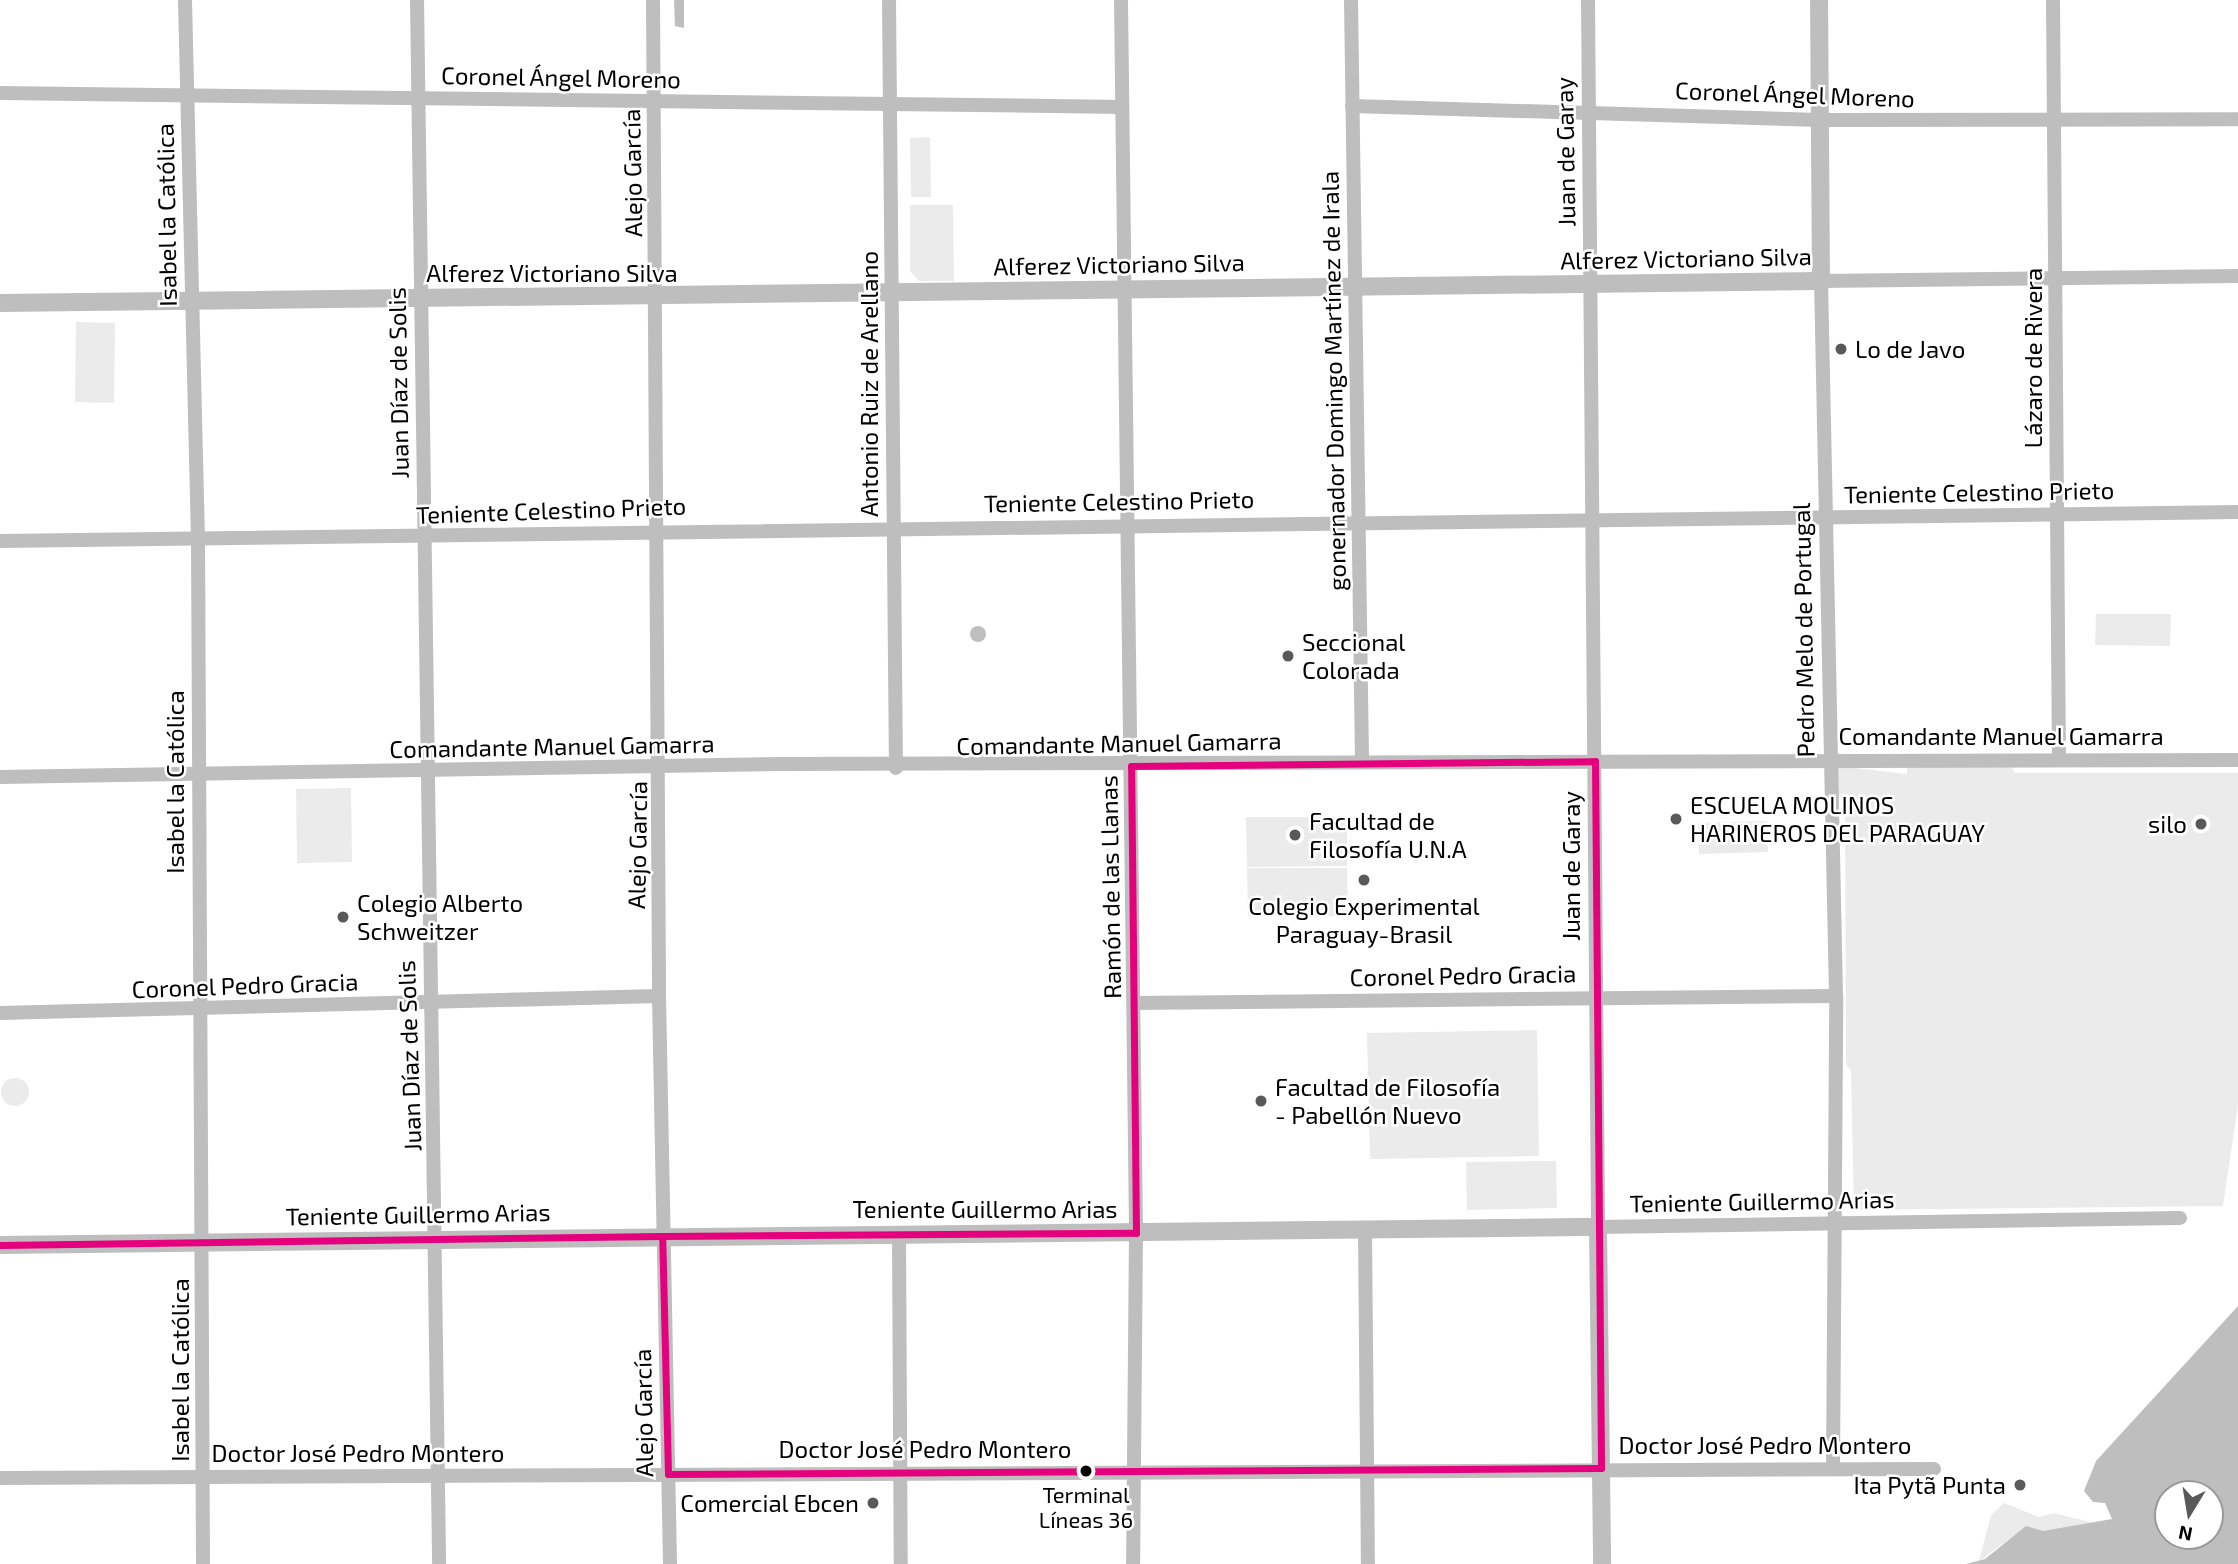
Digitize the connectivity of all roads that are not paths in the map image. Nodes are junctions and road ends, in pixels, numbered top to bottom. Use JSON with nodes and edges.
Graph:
{"nodes":[{"id":1,"x":185,"y":0,"type":"edge"},
{"id":2,"x":418,"y":0,"type":"edge"},
{"id":3,"x":653,"y":0,"type":"edge"},
{"id":4,"x":889,"y":0,"type":"edge"},
{"id":5,"x":1121,"y":0,"type":"edge"},
{"id":6,"x":1351,"y":0,"type":"edge"},
{"id":7,"x":1588,"y":0,"type":"edge"},
{"id":8,"x":1819,"y":0,"type":"edge"},
{"id":9,"x":2053,"y":0,"type":"edge"},
{"id":10,"x":0,"y":93,"type":"edge"},
{"id":11,"x":187,"y":95,"type":"junction"},
{"id":12,"x":418,"y":98,"type":"junction"},
{"id":13,"x":654,"y":101,"type":"junction"},
{"id":14,"x":890,"y":104,"type":"junction"},
{"id":15,"x":1352,"y":106,"type":"junction"},
{"id":16,"x":1122,"y":107,"type":"junction"},
{"id":17,"x":1588,"y":110,"type":"junction"},
{"id":18,"x":2238,"y":119,"type":"edge"},
{"id":19,"x":1820,"y":120,"type":"junction"},
{"id":20,"x":2054,"y":120,"type":"junction"},
{"id":21,"x":2238,"y":276,"type":"edge"},
{"id":22,"x":2055,"y":278,"type":"junction"},
{"id":23,"x":1821,"y":281,"type":"junction"},
{"id":24,"x":1592,"y":284,"type":"junction"},
{"id":25,"x":1352,"y":287,"type":"junction"},
{"id":26,"x":1125,"y":288,"type":"junction"},
{"id":27,"x":892,"y":292,"type":"junction"},
{"id":28,"x":420,"y":298,"type":"junction"},
{"id":29,"x":657,"y":298,"type":"junction"},
{"id":30,"x":190,"y":300,"type":"junction"},
{"id":31,"x":0,"y":303,"type":"edge"},
{"id":32,"x":2057,"y":511,"type":"junction"},
{"id":33,"x":2238,"y":512,"type":"edge"},
{"id":34,"x":1590,"y":517,"type":"junction"},
{"id":35,"x":1826,"y":519,"type":"junction"},
{"id":36,"x":1359,"y":521,"type":"junction"},
{"id":37,"x":1128,"y":522,"type":"junction"},
{"id":38,"x":658,"y":528,"type":"junction"},
{"id":39,"x":891,"y":528,"type":"junction"},
{"id":40,"x":422,"y":536,"type":"junction"},
{"id":41,"x":198,"y":539,"type":"junction"},
{"id":42,"x":0,"y":541,"type":"edge"},
{"id":43,"x":1830,"y":759,"type":"junction"},
{"id":44,"x":2059,"y":759,"type":"junction"},
{"id":45,"x":2238,"y":760,"type":"edge"},
{"id":46,"x":1362,"y":761,"type":"junction"},
{"id":47,"x":1595,"y":761,"type":"junction"},
{"id":48,"x":1131,"y":766,"type":"junction"},
{"id":49,"x":897,"y":768,"type":"junction"},
{"id":50,"x":427,"y":769,"type":"junction"},
{"id":51,"x":661,"y":770,"type":"junction"},
{"id":52,"x":197,"y":776,"type":"junction"},
{"id":53,"x":0,"y":777,"type":"edge"},
{"id":54,"x":1596,"y":995,"type":"junction"},
{"id":55,"x":659,"y":996,"type":"junction"},
{"id":56,"x":1836,"y":996,"type":"junction"},
{"id":57,"x":428,"y":1002,"type":"junction"},
{"id":58,"x":1134,"y":1003,"type":"junction"},
{"id":59,"x":198,"y":1010,"type":"junction"},
{"id":60,"x":0,"y":1013,"type":"edge"},
{"id":61,"x":2180,"y":1218,"type":"dead end"},
{"id":62,"x":1836,"y":1224,"type":"junction"},
{"id":63,"x":1598,"y":1227,"type":"junction"},
{"id":64,"x":1365,"y":1230,"type":"junction"},
{"id":65,"x":1136,"y":1233,"type":"junction"},
{"id":66,"x":899,"y":1235,"type":"junction"},
{"id":67,"x":662,"y":1236,"type":"junction"},
{"id":68,"x":439,"y":1238,"type":"junction"},
{"id":69,"x":202,"y":1241,"type":"junction"},
{"id":70,"x":0,"y":1245,"type":"edge"},
{"id":71,"x":1601,"y":1468,"type":"junction"},
{"id":72,"x":1366,"y":1469,"type":"junction"},
{"id":73,"x":1833,"y":1469,"type":"junction"},
{"id":74,"x":1934,"y":1469,"type":"dead end"},
{"id":75,"x":1133,"y":1471,"type":"junction"},
{"id":76,"x":901,"y":1472,"type":"junction"},
{"id":77,"x":667,"y":1474,"type":"junction"},
{"id":78,"x":439,"y":1475,"type":"junction"},
{"id":79,"x":203,"y":1477,"type":"junction"},
{"id":80,"x":0,"y":1478,"type":"edge"},
{"id":81,"x":203,"y":1564,"type":"edge"},
{"id":82,"x":439,"y":1564,"type":"edge"},
{"id":83,"x":670,"y":1564,"type":"edge"},
{"id":84,"x":901,"y":1564,"type":"edge"},
{"id":85,"x":1133,"y":1564,"type":"edge"},
{"id":86,"x":1368,"y":1564,"type":"edge"},
{"id":87,"x":1602,"y":1564,"type":"edge"}],
"edges":[{"from":1,"to":11,"type":"street","name":"Isabel la Católica"},
{"from":2,"to":12,"type":"street","name":"Juan Díaz de Solis"},
{"from":3,"to":13,"type":"street","name":"Alejo García"},
{"from":4,"to":14,"type":"street","name":"Antonio Ruiz de Arellano"},
{"from":5,"to":16,"type":"street","name":"Ramón de las Llanas"},
{"from":6,"to":15,"type":"street","name":"gonernador Domingo Martínez de Irala"},
{"from":7,"to":17,"type":"street","name":"Juan de Garay"},
{"from":8,"to":19,"type":"street","name":"Pedro Melo de Portugal"},
{"from":9,"to":20,"type":"street","name":"Lázaro de Rivera"},
{"from":10,"to":11,"type":"street","name":"Coronel Ángel Moreno"},
{"from":11,"to":12,"type":"street","name":"Coronel Ángel Moreno"},
{"from":11,"to":30,"type":"street","name":"Isabel la Católica"},
{"from":12,"to":13,"type":"street","name":"Coronel Ángel Moreno"},
{"from":12,"to":28,"type":"street","name":"Juan Díaz de Solis"},
{"from":13,"to":14,"type":"street","name":"Coronel Ángel Moreno"},
{"from":13,"to":29,"type":"street","name":"Alejo García"},
{"from":14,"to":16,"type":"street","name":"Coronel Ángel Moreno"},
{"from":14,"to":27,"type":"street","name":"Antonio Ruiz de Arellano"},
{"from":15,"to":17,"type":"street","name":"Coronel Ángel Moreno"},
{"from":15,"to":25,"type":"street","name":"gonernador Domingo Martínez de Irala"},
{"from":16,"to":26,"type":"street","name":"Ramón de las Llanas"},
{"from":17,"to":19,"type":"street","name":"Coronel Ángel Moreno"},
{"from":17,"to":24,"type":"street","name":"Juan de Garay"},
{"from":18,"to":20,"type":"street","name":"Coronel Ángel Moreno"},
{"from":19,"to":20,"type":"street","name":"Coronel Ángel Moreno"},
{"from":19,"to":23,"type":"street","name":"Pedro Melo de Portugal"},
{"from":20,"to":22,"type":"street","name":"Lázaro de Rivera"},
{"from":21,"to":22,"type":"street","name":"Alferez Victoriano Silva"},
{"from":22,"to":23,"type":"street","name":"Alferez Victoriano Silva"},
{"from":22,"to":32,"type":"street","name":"Lázaro de Rivera"},
{"from":23,"to":24,"type":"street","name":"Alferez Victoriano Silva"},
{"from":23,"to":35,"type":"street","name":"Pedro Melo de Portugal"},
{"from":24,"to":25,"type":"street","name":"Alferez Victoriano Silva"},
{"from":24,"to":34,"type":"street","name":"Juan de Garay"},
{"from":25,"to":26,"type":"street","name":"Alferez Victoriano Silva"},
{"from":25,"to":36,"type":"street","name":"gonernador Domingo Martínez de Irala"},
{"from":26,"to":27,"type":"street","name":"Alferez Victoriano Silva"},
{"from":26,"to":37,"type":"street","name":"Ramón de las Llanas"},
{"from":27,"to":29,"type":"street","name":"Alferez Victoriano Silva"},
{"from":27,"to":39,"type":"street","name":"Antonio Ruiz de Arellano"},
{"from":28,"to":29,"type":"street","name":"Alferez Victoriano Silva"},
{"from":28,"to":30,"type":"street","name":"Alferez Victoriano Silva"},
{"from":28,"to":40,"type":"street","name":"Juan Díaz de Solis"},
{"from":29,"to":38,"type":"street","name":"Alejo García"},
{"from":30,"to":31,"type":"street","name":"Alferez Victoriano Silva"},
{"from":30,"to":41,"type":"street","name":"Isabel la Católica"},
{"from":32,"to":33,"type":"street","name":"Teniente Celestino Prieto"},
{"from":32,"to":35,"type":"street","name":"Teniente Celestino Prieto"},
{"from":32,"to":44,"type":"street","name":"Lázaro de Rivera"},
{"from":34,"to":35,"type":"street","name":"Teniente Celestino Prieto"},
{"from":34,"to":36,"type":"street","name":"Teniente Celestino Prieto"},
{"from":34,"to":47,"type":"street","name":"Juan de Garay"},
{"from":35,"to":43,"type":"street","name":"Pedro Melo de Portugal"},
{"from":36,"to":37,"type":"street","name":"Teniente Celestino Prieto"},
{"from":36,"to":46,"type":"street","name":"gonernador Domingo Martínez de Irala"},
{"from":37,"to":39,"type":"street","name":"Teniente Celestino Prieto"},
{"from":37,"to":48,"type":"street","name":"Ramón de las Llanas"},
{"from":38,"to":39,"type":"street","name":"Teniente Celestino Prieto"},
{"from":38,"to":40,"type":"street","name":"Teniente Celestino Prieto"},
{"from":38,"to":51,"type":"street","name":"Alejo García"},
{"from":39,"to":49,"type":"street","name":"Antonio Ruiz de Arellano"},
{"from":40,"to":41,"type":"street","name":"Teniente Celestino Prieto"},
{"from":40,"to":50,"type":"street","name":"Juan Díaz de Solis"},
{"from":41,"to":42,"type":"street","name":"Teniente Celestino Prieto"},
{"from":41,"to":52,"type":"street","name":"Isabel la Católica"},
{"from":43,"to":44,"type":"street","name":"Comandante Manuel Gamarra"},
{"from":43,"to":47,"type":"street","name":"Comandante Manuel Gamarra"},
{"from":43,"to":56,"type":"street","name":"Pedro Melo de Portugal"},
{"from":44,"to":45,"type":"street","name":"Comandante Manuel Gamarra"},
{"from":46,"to":47,"type":"street","name":"Comandante Manuel Gamarra"},
{"from":46,"to":48,"type":"street","name":"Comandante Manuel Gamarra"},
{"from":47,"to":54,"type":"street","name":"Juan de Garay"},
{"from":48,"to":49,"type":"street","name":"Comandante Manuel Gamarra"},
{"from":48,"to":58,"type":"street","name":"Ramón de las Llanas"},
{"from":49,"to":51,"type":"street","name":"Comandante Manuel Gamarra"},
{"from":50,"to":51,"type":"street","name":"Comandante Manuel Gamarra"},
{"from":50,"to":52,"type":"street","name":"Comandante Manuel Gamarra"},
{"from":50,"to":57,"type":"street","name":"Juan Díaz de Solis"},
{"from":51,"to":55,"type":"street","name":"Alejo García"},
{"from":52,"to":53,"type":"street","name":"Comandante Manuel Gamarra"},
{"from":52,"to":59,"type":"street","name":"Isabel la Católica"},
{"from":54,"to":56,"type":"street","name":"Coronel Pedro Gracia"},
{"from":54,"to":58,"type":"street","name":"Coronel Pedro Gracia"},
{"from":54,"to":63,"type":"street","name":"Juan de Garay"},
{"from":55,"to":57,"type":"street","name":"Coronel Pedro Gracia"},
{"from":55,"to":67,"type":"street","name":"Alejo García"},
{"from":56,"to":62,"type":"street","name":"Pedro Melo de Portugal"},
{"from":57,"to":59,"type":"street","name":"Coronel Pedro Gracia"},
{"from":57,"to":68,"type":"street","name":"Juan Díaz de Solis"},
{"from":58,"to":65,"type":"street","name":"Ramón de las Llanas"},
{"from":59,"to":60,"type":"street","name":"Coronel Pedro Gracia"},
{"from":59,"to":69,"type":"street","name":"Isabel la Católica"},
{"from":61,"to":62,"type":"street","name":"Teniente Guillermo Arias"},
{"from":62,"to":63,"type":"street","name":"Teniente Guillermo Arias"},
{"from":62,"to":73,"type":"street","name":"Pedro Melo de Portugal"},
{"from":63,"to":64,"type":"street","name":"Teniente Guillermo Arias"},
{"from":63,"to":71,"type":"street","name":"Juan de Garay"},
{"from":64,"to":65,"type":"street","name":"Teniente Guillermo Arias"},
{"from":64,"to":72,"type":"street"},
{"from":65,"to":66,"type":"street","name":"Teniente Guillermo Arias"},
{"from":65,"to":75,"type":"street","name":"Ramón de las Llanas"},
{"from":66,"to":67,"type":"street","name":"Teniente Guillermo Arias"},
{"from":66,"to":76,"type":"street"},
{"from":67,"to":68,"type":"street","name":"Teniente Guillermo Arias"},
{"from":67,"to":77,"type":"street","name":"Alejo García"},
{"from":68,"to":69,"type":"street","name":"Teniente Guillermo Arias"},
{"from":68,"to":78,"type":"street","name":"Juan Díaz de Solis"},
{"from":69,"to":70,"type":"street","name":"Teniente Guillermo Arias"},
{"from":69,"to":79,"type":"street","name":"Isabel la Católica"},
{"from":71,"to":72,"type":"street","name":"Doctor José Pedro Montero"},
{"from":71,"to":73,"type":"street","name":"Doctor José Pedro Montero"},
{"from":71,"to":87,"type":"street","name":"Juan de Garay"},
{"from":72,"to":75,"type":"street","name":"Doctor José Pedro Montero"},
{"from":72,"to":86,"type":"street"},
{"from":73,"to":74,"type":"street","name":"Doctor José Pedro Montero"},
{"from":75,"to":76,"type":"street","name":"Doctor José Pedro Montero"},
{"from":75,"to":85,"type":"street","name":"Ramón de las Llanas"},
{"from":76,"to":77,"type":"street","name":"Doctor José Pedro Montero"},
{"from":76,"to":84,"type":"street"},
{"from":77,"to":78,"type":"street","name":"Doctor José Pedro Montero"},
{"from":77,"to":83,"type":"street","name":"Alejo García"},
{"from":78,"to":79,"type":"street","name":"Doctor José Pedro Montero"},
{"from":78,"to":82,"type":"street","name":"Juan Díaz de Solis"},
{"from":79,"to":80,"type":"street","name":"Doctor José Pedro Montero"},
{"from":79,"to":81,"type":"street","name":"Isabel la Católica"}]}
